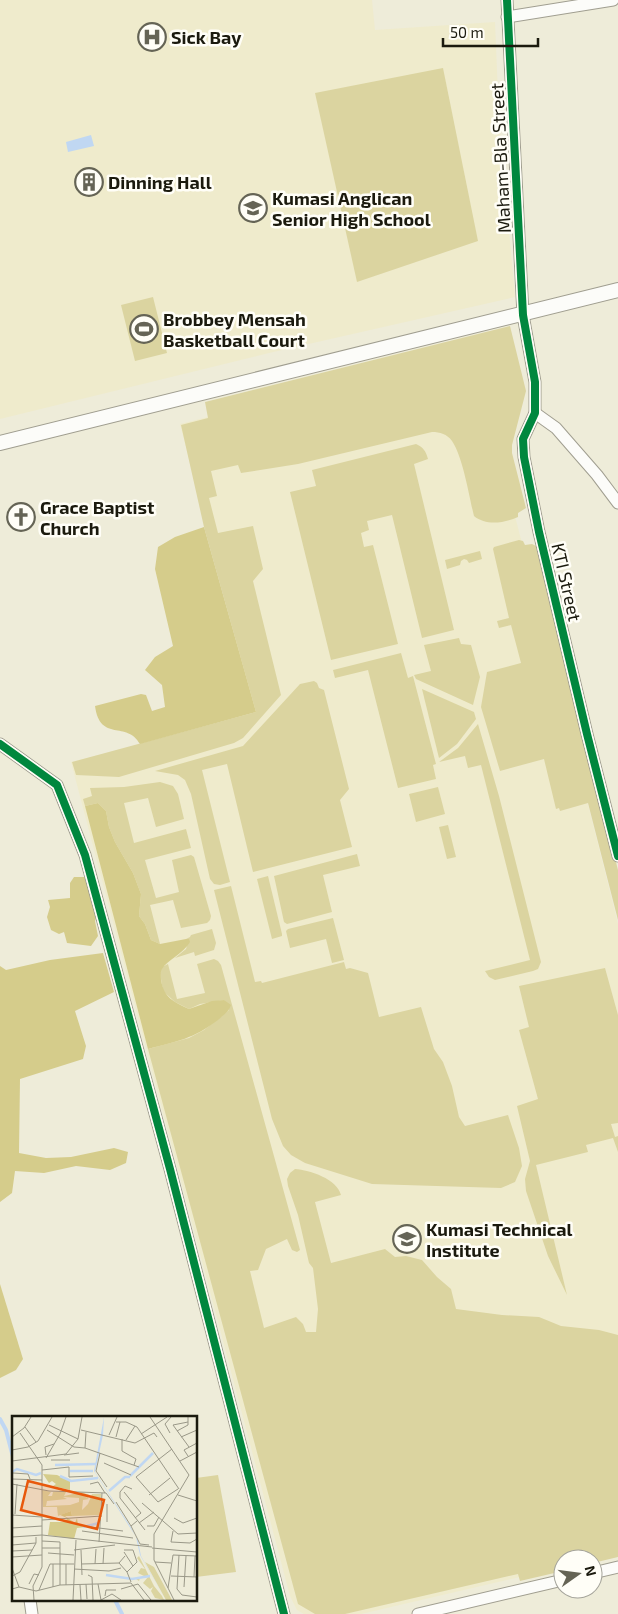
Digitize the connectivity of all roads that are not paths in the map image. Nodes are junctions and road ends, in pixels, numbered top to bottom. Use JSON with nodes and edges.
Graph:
{"nodes":[{"id":1,"x":507,"y":0,"type":"edge"},
{"id":2,"x":613,"y":0,"type":"edge"},
{"id":3,"x":507,"y":16,"type":"junction"},
{"id":4,"x":618,"y":290,"type":"edge"},
{"id":5,"x":523,"y":314,"type":"junction"},
{"id":6,"x":535,"y":413,"type":"junction"},
{"id":7,"x":0,"y":443,"type":"edge"},
{"id":8,"x":618,"y":503,"type":"edge"},
{"id":9,"x":0,"y":744,"type":"edge"},
{"id":10,"x":618,"y":856,"type":"edge"},
{"id":11,"x":618,"y":1567,"type":"edge"},
{"id":12,"x":603,"y":1571,"type":"edge"},
{"id":13,"x":553,"y":1582,"type":"edge"},
{"id":14,"x":284,"y":1614,"type":"edge"},
{"id":15,"x":418,"y":1614,"type":"edge"}],
"edges":[{"from":1,"to":3,"type":"street","name":"Maham-Bla Street"},
{"from":2,"to":3,"type":"street"},
{"from":3,"to":5,"type":"street","name":"Maham-Bla Street"},
{"from":4,"to":5,"type":"street"},
{"from":5,"to":6,"type":"street","name":"KTI Street"},
{"from":5,"to":7,"type":"street"},
{"from":6,"to":8,"type":"street"},
{"from":6,"to":10,"type":"street","name":"KTI Street"},
{"from":9,"to":14,"type":"street"},
{"from":11,"to":12,"type":"street"},
{"from":13,"to":15,"type":"street"}]}
